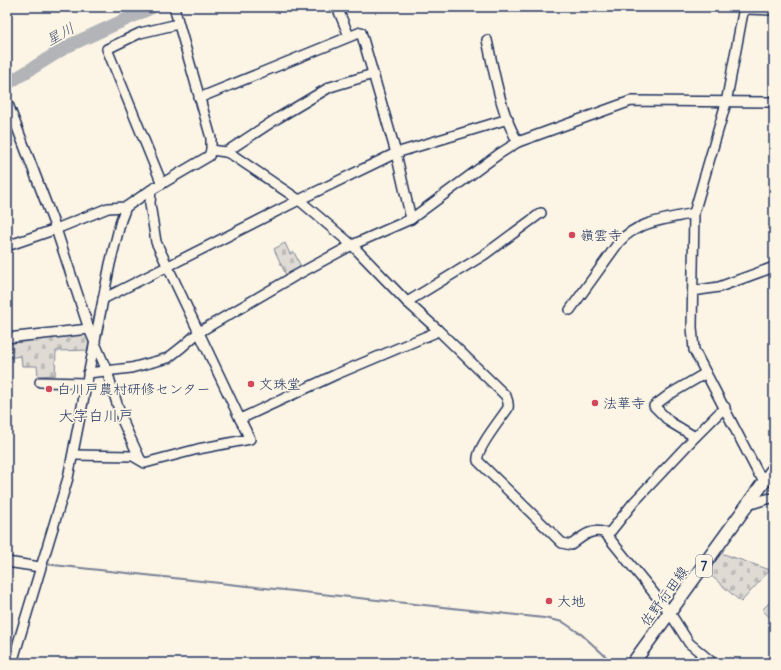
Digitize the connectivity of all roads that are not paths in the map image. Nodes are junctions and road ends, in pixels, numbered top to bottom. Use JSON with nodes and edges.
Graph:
{"nodes":[{"id":1,"x":174,"y":7,"type":"edge"},
{"id":2,"x":337,"y":7,"type":"edge"},
{"id":3,"x":744,"y":8,"type":"edge"},
{"id":4,"x":774,"y":10,"type":"edge"},
{"id":5,"x":178,"y":24,"type":"junction"},
{"id":6,"x":349,"y":36,"type":"junction"},
{"id":7,"x":487,"y":40,"type":"dead end"},
{"id":8,"x":373,"y":74,"type":"junction"},
{"id":9,"x":199,"y":98,"type":"junction"},
{"id":10,"x":726,"y":102,"type":"junction"},
{"id":11,"x":774,"y":102,"type":"edge"},
{"id":12,"x":8,"y":104,"type":"dead end"},
{"id":13,"x":508,"y":119,"type":"junction"},
{"id":14,"x":518,"y":142,"type":"junction"},
{"id":15,"x":212,"y":150,"type":"junction"},
{"id":16,"x":226,"y":152,"type":"junction"},
{"id":17,"x":396,"y":153,"type":"junction"},
{"id":18,"x":162,"y":184,"type":"junction"},
{"id":19,"x":151,"y":190,"type":"junction"},
{"id":20,"x":298,"y":200,"type":"junction"},
{"id":21,"x":126,"y":207,"type":"junction"},
{"id":22,"x":541,"y":213,"type":"dead end"},
{"id":23,"x":694,"y":213,"type":"junction"},
{"id":24,"x":411,"y":219,"type":"junction"},
{"id":25,"x":56,"y":229,"type":"junction"},
{"id":26,"x":352,"y":245,"type":"junction"},
{"id":27,"x":7,"y":246,"type":"edge"},
{"id":28,"x":774,"y":266,"type":"edge"},
{"id":29,"x":167,"y":267,"type":"junction"},
{"id":30,"x":693,"y":291,"type":"junction"},
{"id":31,"x":103,"y":299,"type":"junction"},
{"id":32,"x":407,"y":302,"type":"junction"},
{"id":33,"x":570,"y":310,"type":"dead end"},
{"id":34,"x":89,"y":329,"type":"junction"},
{"id":35,"x":437,"y":329,"type":"junction"},
{"id":36,"x":199,"y":332,"type":"junction"},
{"id":37,"x":7,"y":338,"type":"edge"},
{"id":38,"x":95,"y":342,"type":"junction"},
{"id":39,"x":108,"y":371,"type":"junction"},
{"id":40,"x":88,"y":373,"type":"junction"},
{"id":41,"x":706,"y":373,"type":"junction"},
{"id":42,"x":40,"y":382,"type":"dead end"},
{"id":43,"x":86,"y":383,"type":"junction"},
{"id":44,"x":725,"y":407,"type":"junction"},
{"id":45,"x":240,"y":419,"type":"junction"},
{"id":46,"x":695,"y":437,"type":"junction"},
{"id":47,"x":73,"y":455,"type":"junction"},
{"id":48,"x":140,"y":459,"type":"junction"},
{"id":49,"x":774,"y":468,"type":"edge"},
{"id":50,"x":763,"y":483,"type":"junction"},
{"id":51,"x":771,"y":498,"type":"edge"},
{"id":52,"x":749,"y":504,"type":"junction"},
{"id":53,"x":606,"y":534,"type":"junction"},
{"id":54,"x":7,"y":562,"type":"edge"},
{"id":55,"x":42,"y":563,"type":"junction"},
{"id":56,"x":670,"y":613,"type":"junction"},
{"id":57,"x":702,"y":655,"type":"junction"},
{"id":58,"x":12,"y":663,"type":"edge"},
{"id":59,"x":633,"y":663,"type":"edge"},
{"id":60,"x":696,"y":663,"type":"edge"},
{"id":61,"x":713,"y":663,"type":"edge"}],
"edges":[{"from":1,"to":5,"type":"street"},
{"from":2,"to":6,"type":"street"},
{"from":3,"to":4,"type":"street"},
{"from":3,"to":10,"type":"street"},
{"from":5,"to":9,"type":"street"},
{"from":5,"to":18,"type":"street"},
{"from":6,"to":8,"type":"street"},
{"from":6,"to":9,"type":"street"},
{"from":7,"to":13,"type":"street"},
{"from":8,"to":16,"type":"street"},
{"from":8,"to":17,"type":"street"},
{"from":9,"to":15,"type":"street"},
{"from":10,"to":11,"type":"street"},
{"from":10,"to":14,"type":"street"},
{"from":10,"to":23,"type":"street"},
{"from":12,"to":25,"type":"street"},
{"from":13,"to":14,"type":"street"},
{"from":13,"to":17,"type":"street"},
{"from":14,"to":24,"type":"street"},
{"from":15,"to":16,"type":"street"},
{"from":15,"to":18,"type":"street"},
{"from":16,"to":20,"type":"street"},
{"from":17,"to":20,"type":"street"},
{"from":17,"to":24,"type":"street"},
{"from":18,"to":19,"type":"street"},
{"from":19,"to":21,"type":"street"},
{"from":19,"to":29,"type":"street"},
{"from":20,"to":26,"type":"street"},
{"from":20,"to":29,"type":"street"},
{"from":21,"to":25,"type":"street"},
{"from":21,"to":31,"type":"street"},
{"from":22,"to":32,"type":"street"},
{"from":23,"to":30,"type":"street"},
{"from":23,"to":33,"type":"street"},
{"from":24,"to":26,"type":"street"},
{"from":25,"to":27,"type":"street"},
{"from":25,"to":34,"type":"street"},
{"from":26,"to":32,"type":"street"},
{"from":26,"to":36,"type":"street"},
{"from":28,"to":30,"type":"street"},
{"from":29,"to":31,"type":"street"},
{"from":29,"to":36,"type":"street"},
{"from":30,"to":41,"type":"street"},
{"from":31,"to":38,"type":"street"},
{"from":32,"to":35,"type":"street"},
{"from":34,"to":37,"type":"street"},
{"from":34,"to":38,"type":"street"},
{"from":35,"to":45,"type":"street"},
{"from":35,"to":53,"type":"street"},
{"from":36,"to":39,"type":"street"},
{"from":36,"to":45,"type":"street"},
{"from":38,"to":39,"type":"street"},
{"from":38,"to":40,"type":"street"},
{"from":39,"to":40,"type":"street"},
{"from":39,"to":48,"type":"street"},
{"from":40,"to":43,"type":"street"},
{"from":41,"to":44,"type":"street"},
{"from":41,"to":46,"type":"street"},
{"from":42,"to":43,"type":"street"},
{"from":43,"to":47,"type":"street"},
{"from":44,"to":46,"type":"street"},
{"from":44,"to":50,"type":"street"},
{"from":45,"to":48,"type":"street"},
{"from":46,"to":53,"type":"street"},
{"from":47,"to":48,"type":"street"},
{"from":47,"to":55,"type":"street"},
{"from":49,"to":50,"type":"main road","name":"佐野行田線","number":"7"},
{"from":50,"to":51,"type":"street"},
{"from":50,"to":52,"type":"main road","name":"佐野行田線","number":"7"},
{"from":51,"to":52,"type":"street"},
{"from":52,"to":56,"type":"main road","name":"佐野行田線","number":"7"},
{"from":53,"to":56,"type":"street"},
{"from":54,"to":55,"type":"street"},
{"from":55,"to":58,"type":"street"},
{"from":56,"to":57,"type":"street"},
{"from":56,"to":59,"type":"main road","name":"佐野行田線","number":"7"},
{"from":57,"to":60,"type":"street"},
{"from":57,"to":61,"type":"street"}]}
